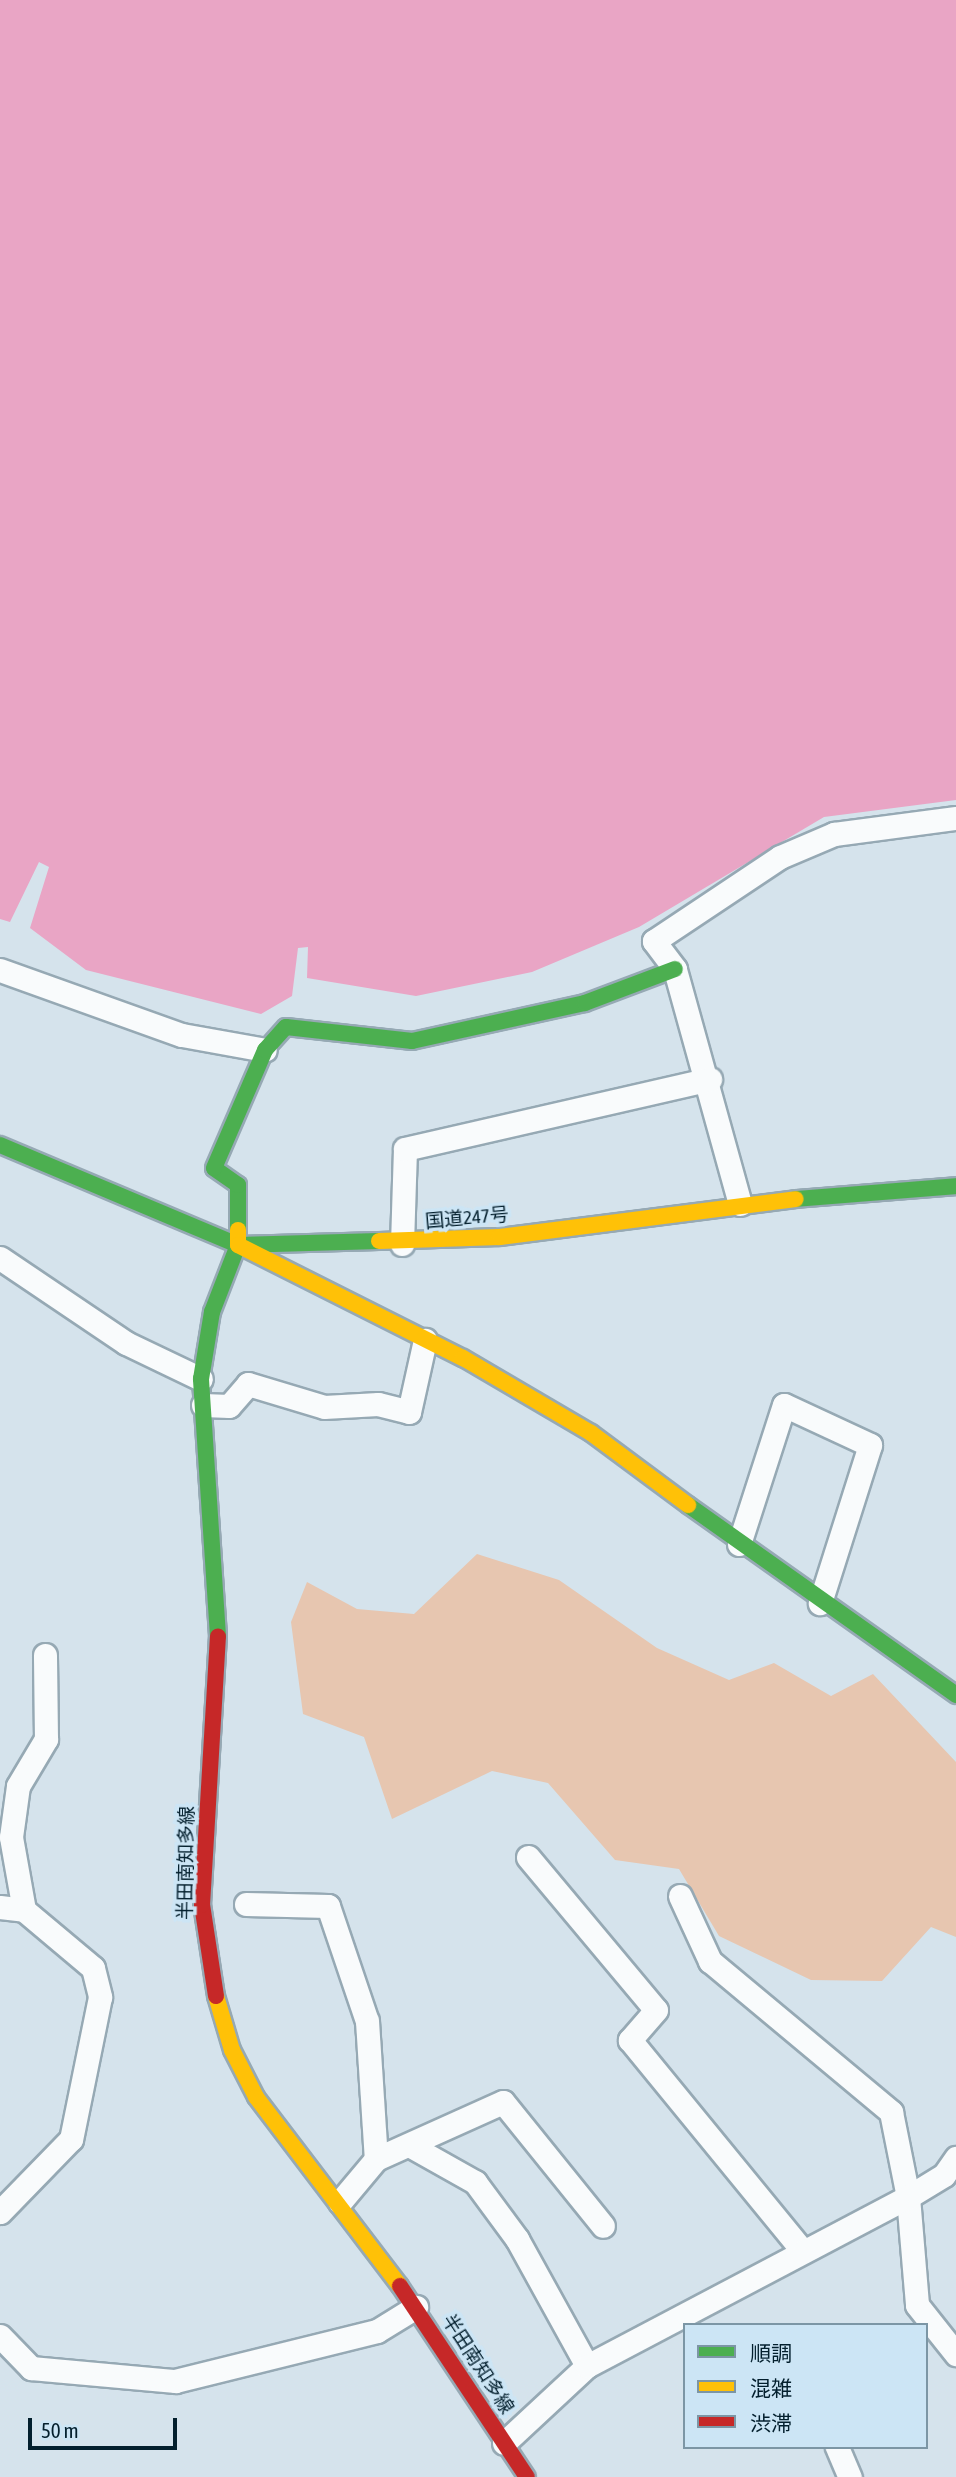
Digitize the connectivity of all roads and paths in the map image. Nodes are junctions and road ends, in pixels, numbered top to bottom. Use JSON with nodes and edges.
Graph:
{"nodes":[{"id":1,"x":956,"y":818,"type":"edge"},
{"id":2,"x":675,"y":969,"type":"junction"},
{"id":3,"x":0,"y":970,"type":"edge"},
{"id":4,"x":265,"y":1050,"type":"junction"},
{"id":5,"x":710,"y":1079,"type":"junction"},
{"id":6,"x":0,"y":1145,"type":"edge"},
{"id":7,"x":956,"y":1187,"type":"edge"},
{"id":8,"x":740,"y":1204,"type":"junction"},
{"id":9,"x":402,"y":1244,"type":"junction"},
{"id":10,"x":238,"y":1245,"type":"junction"},
{"id":11,"x":0,"y":1258,"type":"edge"},
{"id":12,"x":425,"y":1340,"type":"junction"},
{"id":13,"x":201,"y":1379,"type":"junction"},
{"id":14,"x":203,"y":1405,"type":"junction"},
{"id":15,"x":739,"y":1544,"type":"junction"},
{"id":16,"x":820,"y":1603,"type":"junction"},
{"id":17,"x":45,"y":1655,"type":"dead end"},
{"id":18,"x":956,"y":1695,"type":"edge"},
{"id":19,"x":528,"y":1857,"type":"dead end"},
{"id":20,"x":680,"y":1896,"type":"dead end"},
{"id":21,"x":246,"y":1904,"type":"dead end"},
{"id":22,"x":0,"y":1907,"type":"edge"},
{"id":23,"x":24,"y":1910,"type":"junction"},
{"id":24,"x":409,"y":2145,"type":"junction"},
{"id":25,"x":956,"y":2158,"type":"edge"},
{"id":26,"x":376,"y":2159,"type":"junction"},
{"id":27,"x":908,"y":2197,"type":"junction"},
{"id":28,"x":340,"y":2202,"type":"junction"},
{"id":29,"x":0,"y":2212,"type":"edge"},
{"id":30,"x":603,"y":2226,"type":"dead end"},
{"id":31,"x":803,"y":2251,"type":"junction"},
{"id":32,"x":416,"y":2307,"type":"junction"},
{"id":33,"x":700,"y":2317,"type":"edge"},
{"id":34,"x":683,"y":2324,"type":"edge"},
{"id":35,"x":0,"y":2336,"type":"edge"},
{"id":36,"x":956,"y":2354,"type":"edge"},
{"id":37,"x":587,"y":2366,"type":"junction"},
{"id":38,"x":504,"y":2443,"type":"junction"},
{"id":39,"x":838,"y":2449,"type":"edge"},
{"id":40,"x":527,"y":2477,"type":"edge"},
{"id":41,"x":850,"y":2477,"type":"edge"}],
"edges":[{"from":1,"to":2,"type":"street"},
{"from":2,"to":4,"type":"main road"},
{"from":2,"to":5,"type":"street"},
{"from":3,"to":4,"type":"street"},
{"from":4,"to":10,"type":"main road"},
{"from":5,"to":8,"type":"street"},
{"from":5,"to":9,"type":"street"},
{"from":6,"to":10,"type":"main road","name":"国道247号"},
{"from":7,"to":8,"type":"main road","name":"国道247号"},
{"from":8,"to":9,"type":"main road","name":"国道247号"},
{"from":9,"to":10,"type":"main road","name":"国道247号"},
{"from":10,"to":12,"type":"main road"},
{"from":10,"to":13,"type":"main road","name":"半田南知多線"},
{"from":11,"to":13,"type":"street"},
{"from":12,"to":14,"type":"street"},
{"from":12,"to":15,"type":"main road"},
{"from":13,"to":14,"type":"main road","name":"半田南知多線"},
{"from":14,"to":28,"type":"main road","name":"半田南知多線"},
{"from":15,"to":16,"type":"main road"},
{"from":15,"to":16,"type":"street"},
{"from":16,"to":18,"type":"main road"},
{"from":17,"to":23,"type":"street"},
{"from":19,"to":31,"type":"street"},
{"from":20,"to":27,"type":"street"},
{"from":21,"to":26,"type":"street"},
{"from":22,"to":23,"type":"street"},
{"from":23,"to":29,"type":"street"},
{"from":24,"to":26,"type":"street"},
{"from":24,"to":30,"type":"street"},
{"from":24,"to":37,"type":"street"},
{"from":25,"to":27,"type":"street"},
{"from":26,"to":28,"type":"street"},
{"from":27,"to":31,"type":"street"},
{"from":27,"to":36,"type":"street"},
{"from":28,"to":32,"type":"main road","name":"半田南知多線"},
{"from":31,"to":33,"type":"street"},
{"from":32,"to":35,"type":"street"},
{"from":32,"to":38,"type":"main road","name":"半田南知多線"},
{"from":34,"to":37,"type":"street"},
{"from":37,"to":38,"type":"street"},
{"from":38,"to":40,"type":"main road","name":"半田南知多線"},
{"from":39,"to":41,"type":"street"}]}
